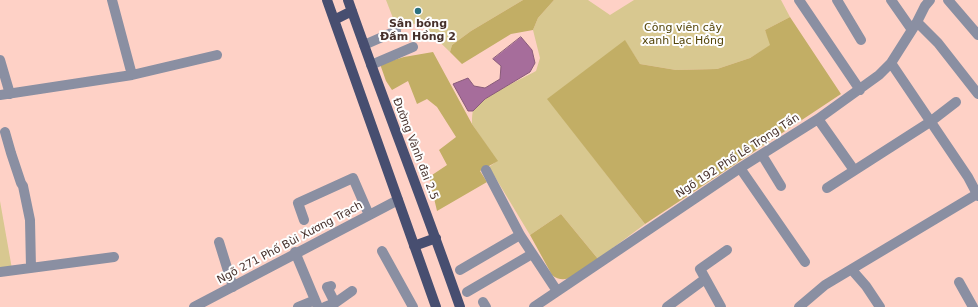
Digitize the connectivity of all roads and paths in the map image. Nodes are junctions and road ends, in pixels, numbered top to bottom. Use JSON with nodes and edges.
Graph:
{"nodes":[{"id":1,"x":112,"y":0,"type":"edge"},
{"id":2,"x":327,"y":0,"type":"edge"},
{"id":3,"x":348,"y":0,"type":"edge"},
{"id":4,"x":799,"y":0,"type":"edge"},
{"id":5,"x":837,"y":0,"type":"edge"},
{"id":6,"x":891,"y":0,"type":"edge"},
{"id":7,"x":930,"y":0,"type":"edge"},
{"id":8,"x":948,"y":0,"type":"edge"},
{"id":9,"x":352,"y":12,"type":"junction"},
{"id":10,"x":334,"y":20,"type":"junction"},
{"id":11,"x":915,"y":26,"type":"junction"},
{"id":12,"x":396,"y":31,"type":"dead end"},
{"id":13,"x":978,"y":35,"type":"edge"},
{"id":14,"x":861,"y":40,"type":"dead end"},
{"id":15,"x":364,"y":45,"type":"junction"},
{"id":16,"x":413,"y":47,"type":"dead end"},
{"id":17,"x":217,"y":55,"type":"dead end"},
{"id":18,"x":0,"y":60,"type":"edge"},
{"id":19,"x":891,"y":63,"type":"junction"},
{"id":20,"x":371,"y":65,"type":"junction"},
{"id":21,"x":132,"y":75,"type":"junction"},
{"id":22,"x":860,"y":90,"type":"junction"},
{"id":23,"x":978,"y":94,"type":"edge"},
{"id":24,"x":5,"y":95,"type":"edge"},
{"id":25,"x":956,"y":102,"type":"dead end"},
{"id":26,"x":818,"y":119,"type":"junction"},
{"id":27,"x":930,"y":122,"type":"junction"},
{"id":28,"x":6,"y":132,"type":"dead end"},
{"id":29,"x":762,"y":155,"type":"junction"},
{"id":30,"x":740,"y":168,"type":"junction"},
{"id":31,"x":486,"y":170,"type":"dead end"},
{"id":32,"x":854,"y":170,"type":"junction"},
{"id":33,"x":781,"y":186,"type":"dead end"},
{"id":34,"x":827,"y":188,"type":"dead end"},
{"id":35,"x":977,"y":195,"type":"edge"},
{"id":36,"x":398,"y":200,"type":"junction"},
{"id":37,"x":369,"y":215,"type":"junction"},
{"id":38,"x":304,"y":220,"type":"dead end"},
{"id":39,"x":520,"y":235,"type":"junction"},
{"id":40,"x":436,"y":238,"type":"junction"},
{"id":41,"x":219,"y":242,"type":"dead end"},
{"id":42,"x":414,"y":246,"type":"junction"},
{"id":43,"x":727,"y":250,"type":"dead end"},
{"id":44,"x":382,"y":251,"type":"dead end"},
{"id":45,"x":295,"y":252,"type":"junction"},
{"id":46,"x":532,"y":254,"type":"junction"},
{"id":47,"x":114,"y":257,"type":"dead end"},
{"id":48,"x":804,"y":262,"type":"dead end"},
{"id":49,"x":31,"y":268,"type":"junction"},
{"id":50,"x":460,"y":270,"type":"dead end"},
{"id":51,"x":852,"y":270,"type":"junction"},
{"id":52,"x":0,"y":272,"type":"edge"},
{"id":53,"x":705,"y":279,"type":"junction"},
{"id":54,"x":959,"y":282,"type":"dead end"},
{"id":55,"x":331,"y":286,"type":"dead end"},
{"id":56,"x":233,"y":287,"type":"junction"},
{"id":57,"x":352,"y":289,"type":"dead end"},
{"id":58,"x":556,"y":291,"type":"junction"},
{"id":59,"x":467,"y":292,"type":"dead end"},
{"id":60,"x":316,"y":304,"type":"edge"},
{"id":61,"x":201,"y":305,"type":"edge"},
{"id":62,"x":330,"y":305,"type":"edge"},
{"id":63,"x":298,"y":307,"type":"edge"},
{"id":64,"x":413,"y":307,"type":"edge"},
{"id":65,"x":436,"y":307,"type":"edge"},
{"id":66,"x":460,"y":307,"type":"edge"},
{"id":67,"x":534,"y":307,"type":"edge"},
{"id":68,"x":667,"y":307,"type":"edge"},
{"id":69,"x":721,"y":307,"type":"edge"},
{"id":70,"x":799,"y":307,"type":"edge"},
{"id":71,"x":880,"y":307,"type":"edge"},
{"id":72,"x":972,"y":307,"type":"edge"}],
"edges":[{"from":1,"to":21,"type":"street"},
{"from":2,"to":10,"type":"main road"},
{"from":3,"to":9,"type":"main road","name":"Đường Vành đai 2.5"},
{"from":4,"to":22,"type":"street"},
{"from":5,"to":14,"type":"street"},
{"from":6,"to":11,"type":"street"},
{"from":7,"to":11,"type":"street","name":"Ngõ 192 Phố Lê Trọng Tấn"},
{"from":8,"to":13,"type":"street"},
{"from":9,"to":10,"type":"main road"},
{"from":9,"to":15,"type":"main road","name":"Đường Vành đai 2.5"},
{"from":10,"to":36,"type":"main road"},
{"from":11,"to":19,"type":"street","name":"Ngõ 192 Phố Lê Trọng Tấn"},
{"from":11,"to":23,"type":"street"},
{"from":12,"to":15,"type":"street"},
{"from":15,"to":20,"type":"main road","name":"Đường Vành đai 2.5"},
{"from":16,"to":20,"type":"street"},
{"from":17,"to":21,"type":"street"},
{"from":18,"to":24,"type":"street"},
{"from":19,"to":22,"type":"street","name":"Ngõ 192 Phố Lê Trọng Tấn"},
{"from":19,"to":27,"type":"street"},
{"from":20,"to":40,"type":"main road","name":"Đường Vành đai 2.5"},
{"from":21,"to":24,"type":"street"},
{"from":22,"to":26,"type":"street","name":"Ngõ 192 Phố Lê Trọng Tấn"},
{"from":25,"to":27,"type":"street"},
{"from":26,"to":29,"type":"street","name":"Ngõ 192 Phố Lê Trọng Tấn"},
{"from":26,"to":32,"type":"street"},
{"from":27,"to":32,"type":"street"},
{"from":27,"to":35,"type":"street"},
{"from":28,"to":49,"type":"street"},
{"from":29,"to":30,"type":"street","name":"Ngõ 192 Phố Lê Trọng Tấn"},
{"from":29,"to":33,"type":"street"},
{"from":30,"to":48,"type":"street"},
{"from":30,"to":58,"type":"street","name":"Ngõ 192 Phố Lê Trọng Tấn"},
{"from":31,"to":39,"type":"street"},
{"from":32,"to":34,"type":"street"},
{"from":35,"to":51,"type":"street"},
{"from":36,"to":37,"type":"street","name":"Ngõ 271 Phố Bùi Xương Trạch"},
{"from":36,"to":42,"type":"main road"},
{"from":37,"to":38,"type":"street"},
{"from":37,"to":45,"type":"street","name":"Ngõ 271 Phố Bùi Xương Trạch"},
{"from":39,"to":46,"type":"street"},
{"from":39,"to":50,"type":"street"},
{"from":40,"to":42,"type":"main road"},
{"from":40,"to":66,"type":"main road","name":"Đường Vành đai 2.5"},
{"from":41,"to":56,"type":"street"},
{"from":42,"to":65,"type":"main road"},
{"from":43,"to":53,"type":"street"},
{"from":44,"to":64,"type":"street"},
{"from":45,"to":56,"type":"street","name":"Ngõ 271 Phố Bùi Xương Trạch"},
{"from":45,"to":60,"type":"street"},
{"from":46,"to":58,"type":"street"},
{"from":46,"to":59,"type":"street"},
{"from":47,"to":49,"type":"street"},
{"from":49,"to":52,"type":"street"},
{"from":51,"to":70,"type":"street"},
{"from":51,"to":71,"type":"street"},
{"from":53,"to":68,"type":"street"},
{"from":53,"to":69,"type":"street"},
{"from":54,"to":72,"type":"street"},
{"from":55,"to":62,"type":"street"},
{"from":56,"to":61,"type":"street","name":"Ngõ 271 Phố Bùi Xương Trạch"},
{"from":57,"to":62,"type":"street"},
{"from":58,"to":67,"type":"street","name":"Ngõ 192 Phố Lê Trọng Tấn"},
{"from":60,"to":63,"type":"street"}]}
